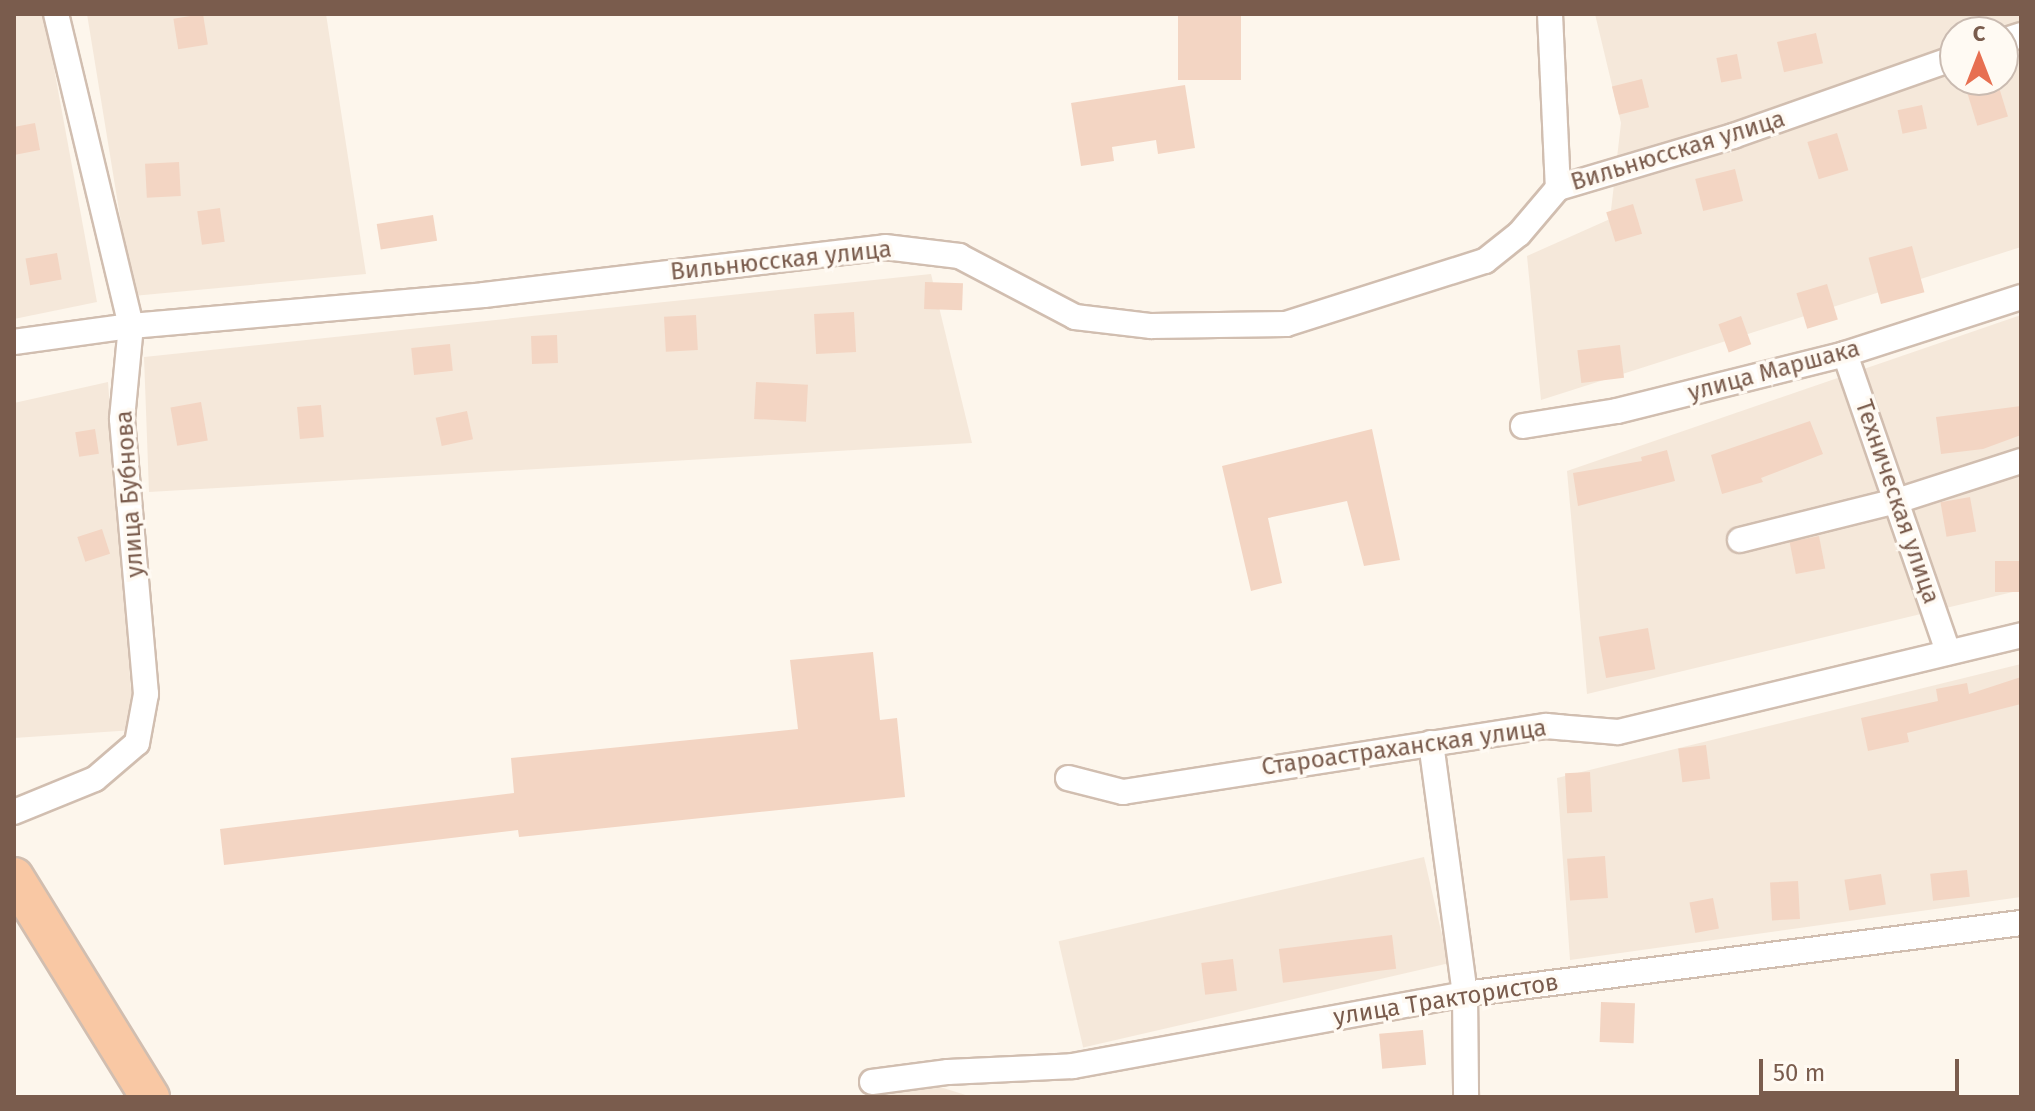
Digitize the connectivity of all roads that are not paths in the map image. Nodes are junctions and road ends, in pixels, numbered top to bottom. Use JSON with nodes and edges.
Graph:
{"nodes":[{"id":1,"x":56,"y":14,"type":"edge"},
{"id":2,"x":1550,"y":14,"type":"edge"},
{"id":3,"x":1939,"y":64,"type":"edge"},
{"id":4,"x":1558,"y":188,"type":"junction"},
{"id":5,"x":2021,"y":297,"type":"edge"},
{"id":6,"x":131,"y":326,"type":"junction"},
{"id":7,"x":14,"y":342,"type":"edge"},
{"id":8,"x":1845,"y":354,"type":"junction"},
{"id":9,"x":1523,"y":426,"type":"dead end"},
{"id":10,"x":2021,"y":461,"type":"edge"},
{"id":11,"x":1897,"y":501,"type":"junction"},
{"id":12,"x":1740,"y":540,"type":"dead end"},
{"id":13,"x":2021,"y":635,"type":"edge"},
{"id":14,"x":1948,"y":651,"type":"junction"},
{"id":15,"x":1431,"y":743,"type":"junction"},
{"id":16,"x":1068,"y":778,"type":"dead end"},
{"id":17,"x":14,"y":812,"type":"edge"},
{"id":18,"x":14,"y":877,"type":"edge"},
{"id":19,"x":2021,"y":923,"type":"edge"},
{"id":20,"x":1465,"y":994,"type":"junction"},
{"id":21,"x":872,"y":1082,"type":"dead end"},
{"id":22,"x":150,"y":1097,"type":"edge"},
{"id":23,"x":1466,"y":1097,"type":"edge"}],
"edges":[{"from":1,"to":6,"type":"street","name":"улица Бубнова"},
{"from":2,"to":4,"type":"street"},
{"from":3,"to":4,"type":"street","name":"Вильнюсская улица"},
{"from":4,"to":6,"type":"street","name":"Вильнюсская улица"},
{"from":5,"to":8,"type":"street","name":"улица Маршака"},
{"from":6,"to":7,"type":"street","name":"Вильнюсская улица"},
{"from":6,"to":17,"type":"street","name":"улица Бубнова"},
{"from":8,"to":9,"type":"street","name":"улица Маршака"},
{"from":8,"to":11,"type":"street","name":"Техническая улица"},
{"from":10,"to":11,"type":"street"},
{"from":11,"to":12,"type":"street"},
{"from":11,"to":14,"type":"street","name":"Техническая улица"},
{"from":13,"to":14,"type":"street","name":"Староастраханская улица"},
{"from":14,"to":15,"type":"street","name":"Староастраханская улица"},
{"from":15,"to":16,"type":"street","name":"Староастраханская улица"},
{"from":15,"to":20,"type":"street"},
{"from":18,"to":22,"type":"highway"},
{"from":19,"to":20,"type":"street","name":"улица Трактористов"},
{"from":20,"to":21,"type":"street","name":"улица Трактористов"},
{"from":20,"to":23,"type":"street"}]}
